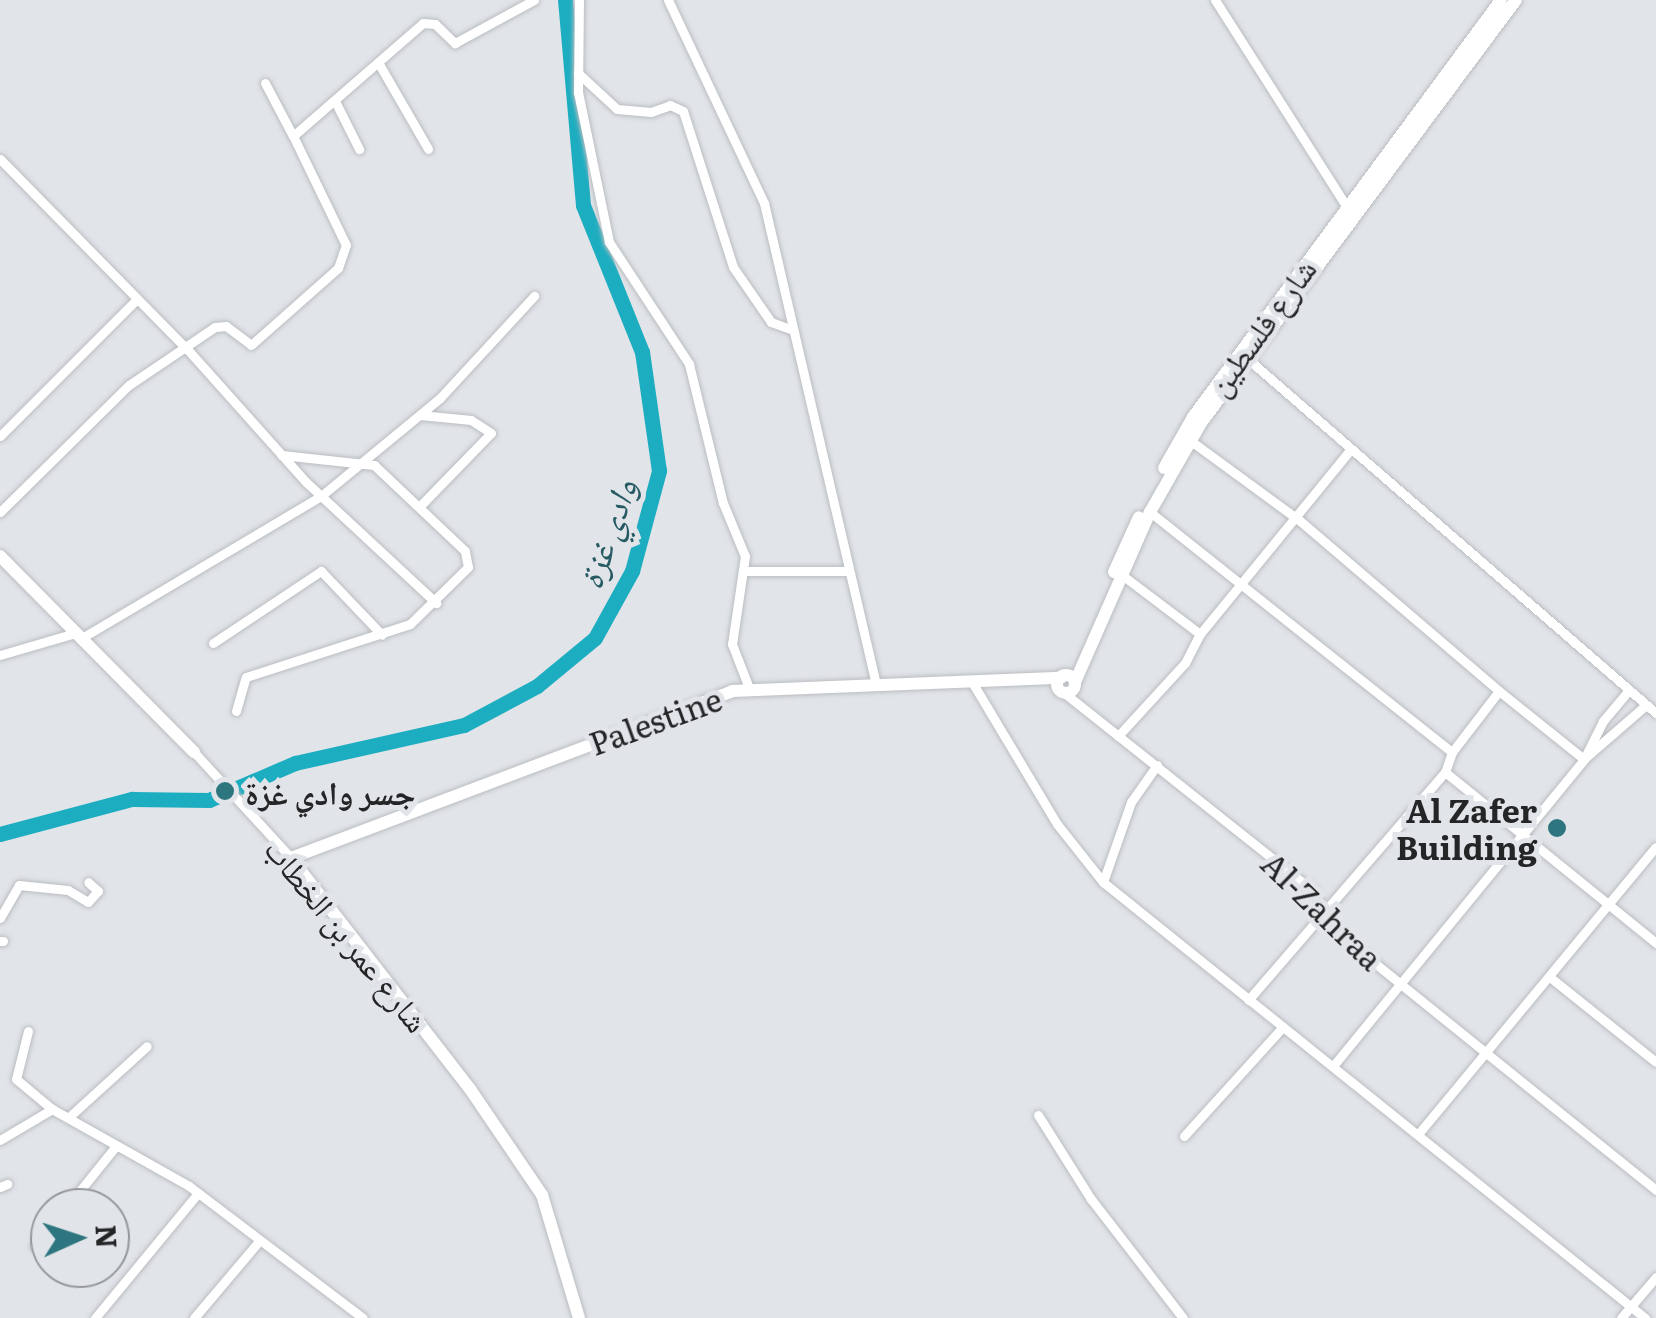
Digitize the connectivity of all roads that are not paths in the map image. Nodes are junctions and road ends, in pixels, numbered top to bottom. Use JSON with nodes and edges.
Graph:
{"nodes":[{"id":1,"x":534,"y":0,"type":"edge"},
{"id":2,"x":579,"y":0,"type":"edge"},
{"id":3,"x":668,"y":0,"type":"edge"},
{"id":4,"x":1215,"y":0,"type":"edge"},
{"id":5,"x":1501,"y":0,"type":"edge"},
{"id":6,"x":1516,"y":0,"type":"edge"},
{"id":7,"x":379,"y":64,"type":"junction"},
{"id":8,"x":578,"y":73,"type":"junction"},
{"id":9,"x":265,"y":83,"type":"dead end"},
{"id":10,"x":334,"y":102,"type":"junction"},
{"id":11,"x":293,"y":136,"type":"junction"},
{"id":12,"x":360,"y":149,"type":"dead end"},
{"id":13,"x":428,"y":149,"type":"dead end"},
{"id":14,"x":0,"y":159,"type":"edge"},
{"id":15,"x":1347,"y":207,"type":"junction"},
{"id":16,"x":534,"y":296,"type":"dead end"},
{"id":17,"x":137,"y":300,"type":"junction"},
{"id":18,"x":793,"y":330,"type":"junction"},
{"id":19,"x":188,"y":350,"type":"junction"},
{"id":20,"x":1249,"y":360,"type":"junction"},
{"id":21,"x":420,"y":415,"type":"junction"},
{"id":22,"x":0,"y":436,"type":"edge"},
{"id":23,"x":1190,"y":441,"type":"junction"},
{"id":24,"x":1349,"y":452,"type":"junction"},
{"id":25,"x":282,"y":455,"type":"junction"},
{"id":26,"x":362,"y":463,"type":"junction"},
{"id":27,"x":321,"y":496,"type":"junction"},
{"id":28,"x":419,"y":506,"type":"junction"},
{"id":29,"x":0,"y":512,"type":"edge"},
{"id":30,"x":1150,"y":512,"type":"junction"},
{"id":31,"x":1299,"y":520,"type":"junction"},
{"id":32,"x":0,"y":556,"type":"edge"},
{"id":33,"x":744,"y":571,"type":"dead end"},
{"id":34,"x":849,"y":571,"type":"junction"},
{"id":35,"x":1122,"y":575,"type":"junction"},
{"id":36,"x":1240,"y":584,"type":"junction"},
{"id":37,"x":436,"y":602,"type":"junction"},
{"id":38,"x":1200,"y":634,"type":"junction"},
{"id":39,"x":382,"y":635,"type":"junction"},
{"id":40,"x":77,"y":636,"type":"junction"},
{"id":41,"x":213,"y":642,"type":"dead end"},
{"id":42,"x":0,"y":654,"type":"edge"},
{"id":43,"x":972,"y":682,"type":"junction"},
{"id":44,"x":876,"y":683,"type":"junction"},
{"id":45,"x":1066,"y":684,"type":"junction"},
{"id":46,"x":750,"y":688,"type":"junction"},
{"id":47,"x":1630,"y":690,"type":"junction"},
{"id":48,"x":1500,"y":691,"type":"junction"},
{"id":49,"x":1646,"y":705,"type":"junction"},
{"id":50,"x":236,"y":711,"type":"dead end"},
{"id":51,"x":1656,"y":713,"type":"edge"},
{"id":52,"x":1118,"y":736,"type":"junction"},
{"id":53,"x":194,"y":752,"type":"joint"},
{"id":54,"x":1452,"y":752,"type":"junction"},
{"id":55,"x":1584,"y":759,"type":"junction"},
{"id":56,"x":1157,"y":765,"type":"junction"},
{"id":57,"x":1445,"y":772,"type":"junction"},
{"id":58,"x":1523,"y":835,"type":"junction"},
{"id":59,"x":1656,"y":848,"type":"edge"},
{"id":60,"x":291,"y":858,"type":"junction"},
{"id":61,"x":88,"y":882,"type":"dead end"},
{"id":62,"x":1103,"y":882,"type":"junction"},
{"id":63,"x":1610,"y":905,"type":"junction"},
{"id":64,"x":1325,"y":910,"type":"junction"},
{"id":65,"x":0,"y":918,"type":"edge"},
{"id":66,"x":1656,"y":943,"type":"edge"},
{"id":67,"x":1551,"y":978,"type":"junction"},
{"id":68,"x":1403,"y":986,"type":"junction"},
{"id":69,"x":1248,"y":1000,"type":"junction"},
{"id":70,"x":1283,"y":1027,"type":"junction"},
{"id":71,"x":28,"y":1031,"type":"dead end"},
{"id":72,"x":146,"y":1046,"type":"dead end"},
{"id":73,"x":1489,"y":1056,"type":"junction"},
{"id":74,"x":1656,"y":1062,"type":"edge"},
{"id":75,"x":1334,"y":1066,"type":"junction"},
{"id":76,"x":52,"y":1109,"type":"junction"},
{"id":77,"x":1038,"y":1115,"type":"dead end"},
{"id":78,"x":69,"y":1117,"type":"junction"},
{"id":79,"x":1419,"y":1133,"type":"junction"},
{"id":80,"x":1184,"y":1136,"type":"dead end"},
{"id":81,"x":0,"y":1140,"type":"edge"},
{"id":82,"x":115,"y":1147,"type":"junction"},
{"id":83,"x":82,"y":1188,"type":"edge"},
{"id":84,"x":1656,"y":1190,"type":"edge"},
{"id":85,"x":198,"y":1192,"type":"junction"},
{"id":86,"x":259,"y":1241,"type":"junction"},
{"id":87,"x":1656,"y":1277,"type":"edge"},
{"id":88,"x":1633,"y":1306,"type":"junction"},
{"id":89,"x":356,"y":1316,"type":"edge"},
{"id":90,"x":95,"y":1318,"type":"edge"},
{"id":91,"x":194,"y":1318,"type":"edge"},
{"id":92,"x":578,"y":1318,"type":"edge"},
{"id":93,"x":1183,"y":1318,"type":"edge"},
{"id":94,"x":1622,"y":1318,"type":"edge"},
{"id":95,"x":1644,"y":1318,"type":"edge"}],
"edges":[{"from":1,"to":7,"type":"street"},
{"from":2,"to":8,"type":"street"},
{"from":3,"to":18,"type":"street"},
{"from":4,"to":15,"type":"street"},
{"from":5,"to":15,"type":"street","name":"شارع فلسطين"},
{"from":6,"to":20,"type":"street","name":"شارع فلسطين"},
{"from":7,"to":10,"type":"street"},
{"from":7,"to":13,"type":"street"},
{"from":8,"to":18,"type":"street"},
{"from":8,"to":46,"type":"street"},
{"from":9,"to":11,"type":"street"},
{"from":10,"to":11,"type":"street"},
{"from":10,"to":12,"type":"street"},
{"from":11,"to":19,"type":"street"},
{"from":14,"to":17,"type":"street"},
{"from":15,"to":45,"type":"street","name":"شارع فلسطين"},
{"from":16,"to":21,"type":"street"},
{"from":17,"to":19,"type":"street"},
{"from":17,"to":22,"type":"street"},
{"from":18,"to":34,"type":"street"},
{"from":19,"to":25,"type":"street"},
{"from":19,"to":29,"type":"street"},
{"from":20,"to":23,"type":"street"},
{"from":20,"to":24,"type":"street"},
{"from":21,"to":26,"type":"street"},
{"from":21,"to":28,"type":"street"},
{"from":23,"to":30,"type":"street"},
{"from":23,"to":31,"type":"street"},
{"from":24,"to":31,"type":"street"},
{"from":24,"to":47,"type":"street"},
{"from":25,"to":26,"type":"street"},
{"from":25,"to":27,"type":"street"},
{"from":26,"to":27,"type":"street"},
{"from":26,"to":28,"type":"street"},
{"from":27,"to":37,"type":"street"},
{"from":27,"to":40,"type":"street"},
{"from":28,"to":37,"type":"street"},
{"from":30,"to":35,"type":"street"},
{"from":30,"to":36,"type":"street"},
{"from":31,"to":36,"type":"street"},
{"from":31,"to":48,"type":"street"},
{"from":32,"to":40,"type":"street","name":"شارع عمر بن الخطاب"},
{"from":33,"to":34,"type":"street"},
{"from":34,"to":44,"type":"street"},
{"from":35,"to":38,"type":"street"},
{"from":35,"to":45,"type":"street"},
{"from":36,"to":38,"type":"street"},
{"from":36,"to":54,"type":"street"},
{"from":37,"to":39,"type":"street"},
{"from":38,"to":52,"type":"street"},
{"from":39,"to":41,"type":"street"},
{"from":39,"to":50,"type":"street"},
{"from":40,"to":42,"type":"street"},
{"from":40,"to":53,"type":"street","name":"شارع عمر بن الخطاب"},
{"from":43,"to":44,"type":"street","name":"Palestine"},
{"from":43,"to":45,"type":"street","name":"Palestine"},
{"from":43,"to":62,"type":"street"},
{"from":44,"to":46,"type":"street","name":"Palestine"},
{"from":45,"to":52,"type":"street","name":"Al-Zahraa"},
{"from":46,"to":60,"type":"street","name":"Palestine"},
{"from":47,"to":49,"type":"street"},
{"from":47,"to":55,"type":"street"},
{"from":48,"to":54,"type":"street"},
{"from":48,"to":55,"type":"street"},
{"from":49,"to":51,"type":"street"},
{"from":49,"to":55,"type":"street"},
{"from":52,"to":56,"type":"street","name":"Al-Zahraa"},
{"from":53,"to":60,"type":"street","name":"شارع عمر بن الخطاب"},
{"from":54,"to":57,"type":"street"},
{"from":55,"to":58,"type":"street"},
{"from":56,"to":62,"type":"street"},
{"from":56,"to":64,"type":"street","name":"Al-Zahraa"},
{"from":57,"to":58,"type":"street"},
{"from":57,"to":64,"type":"street"},
{"from":58,"to":63,"type":"street"},
{"from":58,"to":68,"type":"street"},
{"from":59,"to":63,"type":"street"},
{"from":60,"to":92,"type":"street","name":"شارع عمر بن الخطاب"},
{"from":61,"to":65,"type":"street"},
{"from":62,"to":69,"type":"street"},
{"from":63,"to":66,"type":"street"},
{"from":63,"to":67,"type":"street"},
{"from":64,"to":68,"type":"street","name":"Al-Zahraa"},
{"from":64,"to":69,"type":"street"},
{"from":67,"to":73,"type":"street"},
{"from":67,"to":74,"type":"street"},
{"from":68,"to":73,"type":"street","name":"Al-Zahraa"},
{"from":68,"to":75,"type":"street"},
{"from":69,"to":70,"type":"street"},
{"from":70,"to":75,"type":"street"},
{"from":70,"to":80,"type":"street"},
{"from":71,"to":76,"type":"street"},
{"from":72,"to":78,"type":"street"},
{"from":73,"to":79,"type":"street"},
{"from":73,"to":84,"type":"street","name":"Al-Zahraa"},
{"from":75,"to":79,"type":"street"},
{"from":76,"to":78,"type":"street"},
{"from":76,"to":81,"type":"street"},
{"from":77,"to":93,"type":"street"},
{"from":78,"to":82,"type":"street"},
{"from":79,"to":88,"type":"street"},
{"from":82,"to":83,"type":"street"},
{"from":82,"to":85,"type":"street"},
{"from":85,"to":86,"type":"street"},
{"from":85,"to":90,"type":"street"},
{"from":86,"to":89,"type":"street"},
{"from":86,"to":91,"type":"street"},
{"from":87,"to":88,"type":"street"},
{"from":88,"to":94,"type":"street"},
{"from":88,"to":95,"type":"street"}]}
